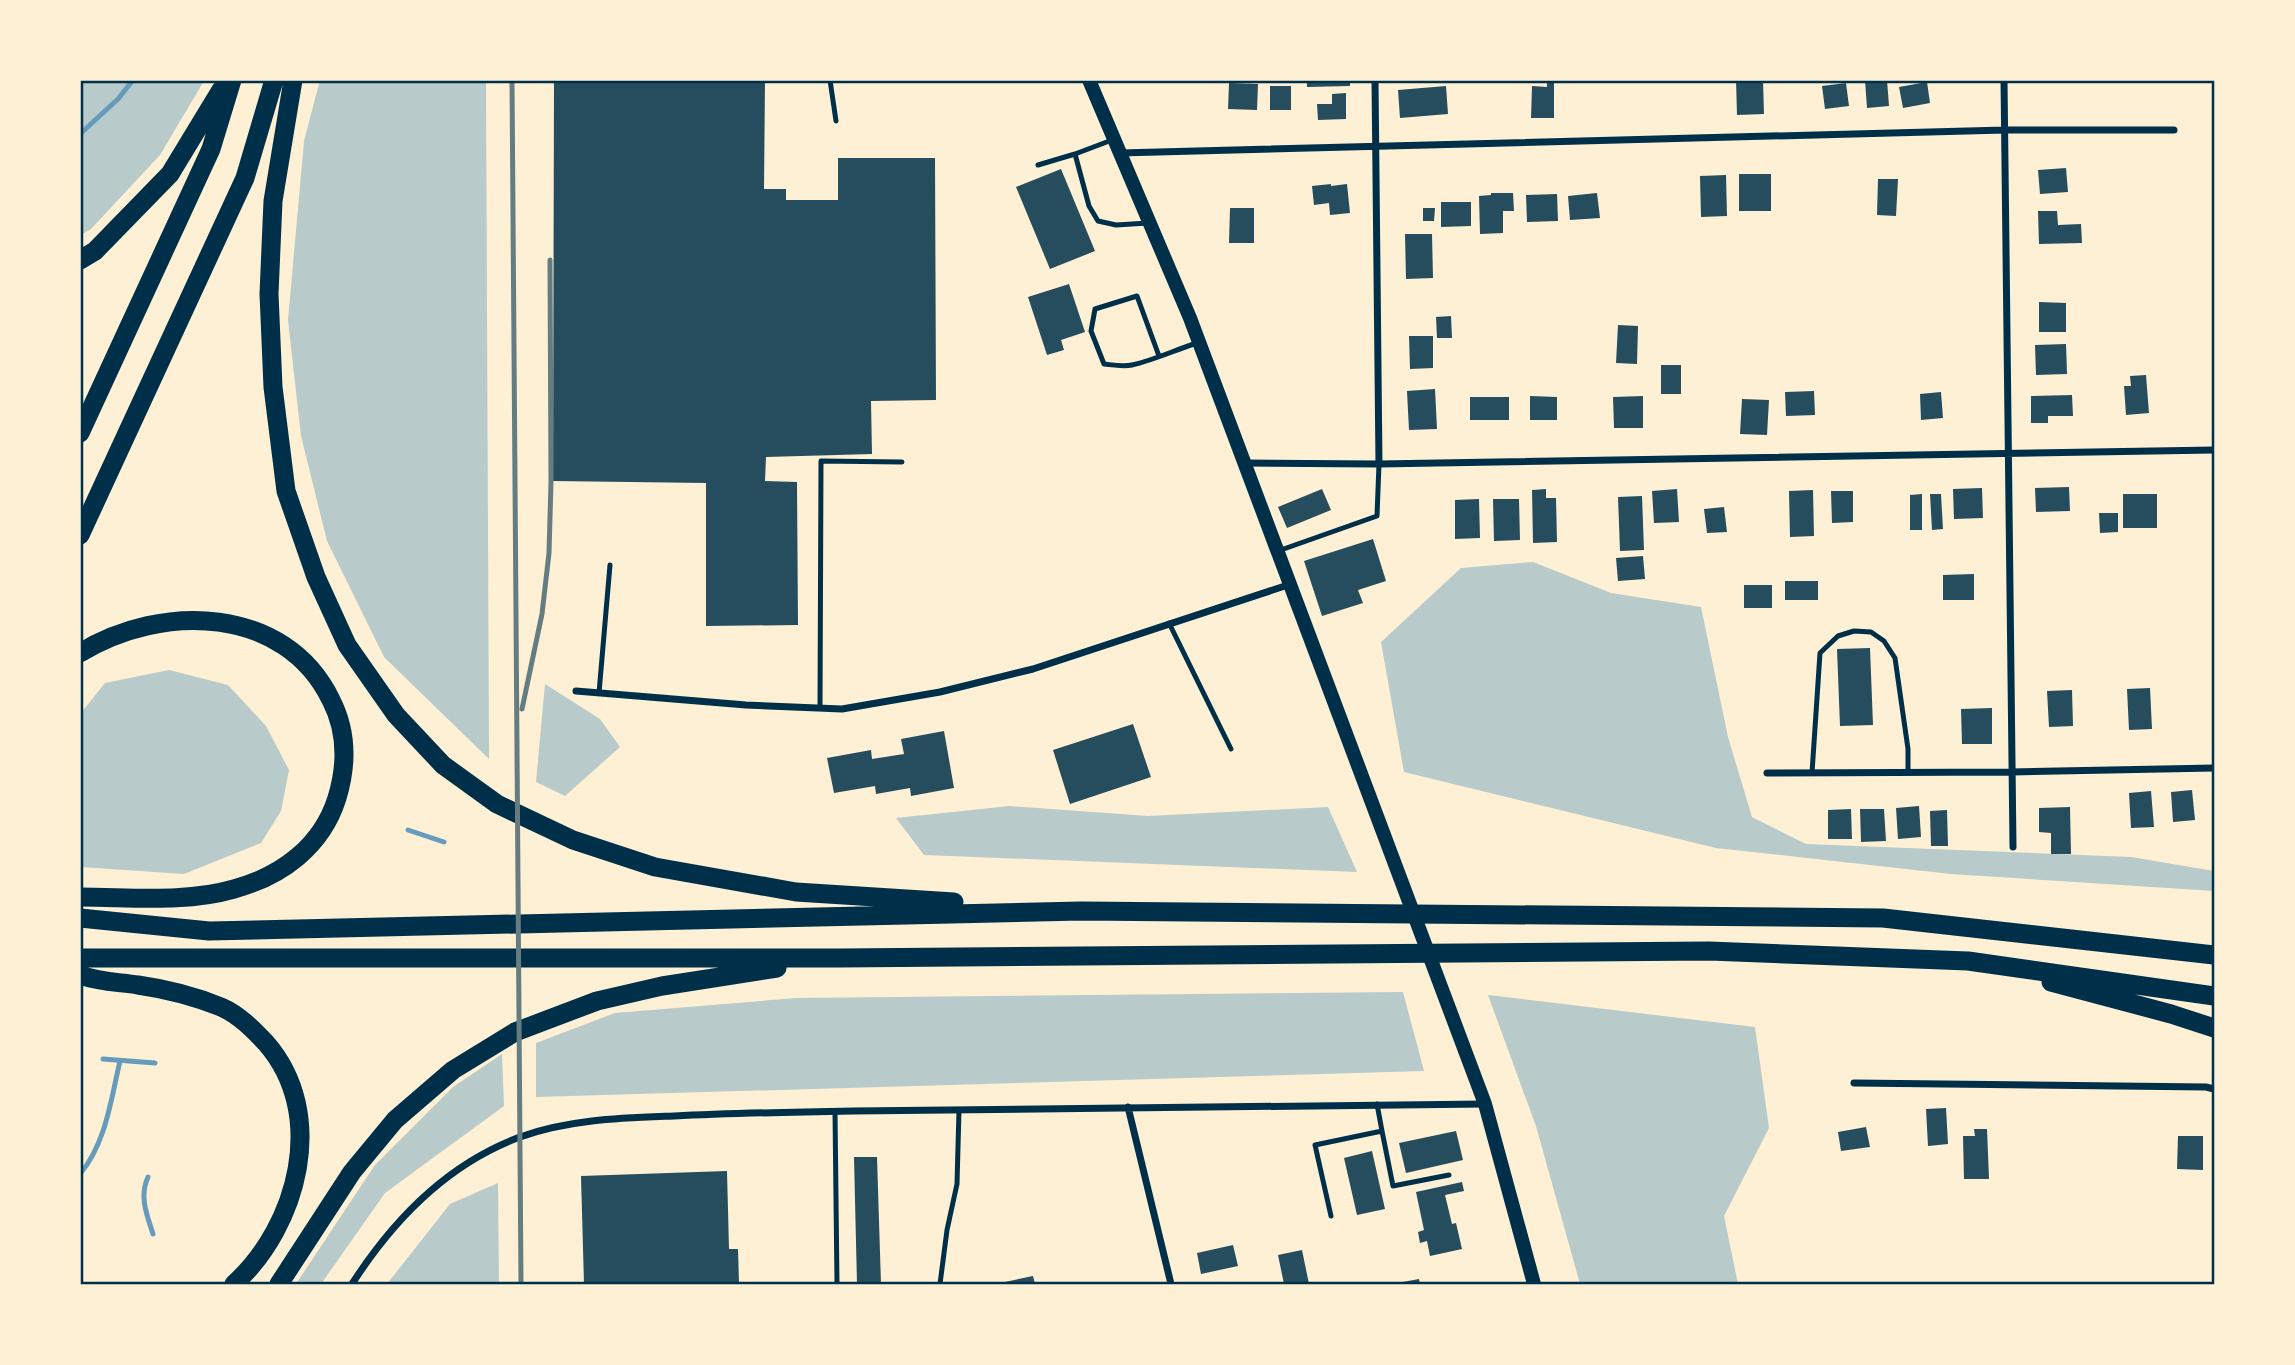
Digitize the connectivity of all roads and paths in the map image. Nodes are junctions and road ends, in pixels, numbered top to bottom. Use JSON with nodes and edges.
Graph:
{"nodes":[{"id":1,"x":229,"y":80,"type":"edge"},
{"id":2,"x":274,"y":80,"type":"edge"},
{"id":3,"x":293,"y":80,"type":"edge"},
{"id":4,"x":830,"y":80,"type":"edge"},
{"id":5,"x":1088,"y":80,"type":"edge"},
{"id":6,"x":1375,"y":80,"type":"edge"},
{"id":7,"x":2004,"y":80,"type":"edge"},
{"id":8,"x":836,"y":121,"type":"dead end"},
{"id":9,"x":2005,"y":130,"type":"junction"},
{"id":10,"x":2175,"y":130,"type":"dead end"},
{"id":11,"x":1117,"y":146,"type":"junction"},
{"id":12,"x":1377,"y":146,"type":"junction"},
{"id":13,"x":1075,"y":154,"type":"junction"},
{"id":14,"x":1038,"y":165,"type":"dead end"},
{"id":15,"x":1150,"y":223,"type":"junction"},
{"id":16,"x":80,"y":260,"type":"edge"},
{"id":17,"x":1200,"y":342,"type":"junction"},
{"id":18,"x":1159,"y":356,"type":"junction"},
{"id":19,"x":80,"y":433,"type":"edge"},
{"id":20,"x":2214,"y":450,"type":"edge"},
{"id":21,"x":2010,"y":454,"type":"junction"},
{"id":22,"x":902,"y":462,"type":"dead end"},
{"id":23,"x":1245,"y":463,"type":"junction"},
{"id":24,"x":1378,"y":464,"type":"junction"},
{"id":25,"x":80,"y":535,"type":"edge"},
{"id":26,"x":1278,"y":551,"type":"junction"},
{"id":27,"x":610,"y":565,"type":"dead end"},
{"id":28,"x":1291,"y":584,"type":"junction"},
{"id":29,"x":1169,"y":623,"type":"junction"},
{"id":30,"x":80,"y":653,"type":"edge"},
{"id":31,"x":576,"y":691,"type":"dead end"},
{"id":32,"x":599,"y":692,"type":"junction"},
{"id":33,"x":820,"y":708,"type":"junction"},
{"id":34,"x":1231,"y":749,"type":"dead end"},
{"id":35,"x":2214,"y":768,"type":"edge"},
{"id":36,"x":1812,"y":772,"type":"junction"},
{"id":37,"x":1908,"y":772,"type":"junction"},
{"id":38,"x":2012,"y":772,"type":"junction"},
{"id":39,"x":1766,"y":773,"type":"dead end"},
{"id":40,"x":2013,"y":847,"type":"dead end"},
{"id":41,"x":80,"y":897,"type":"edge"},
{"id":42,"x":1080,"y":911,"type":"junction"},
{"id":43,"x":80,"y":918,"type":"edge"},
{"id":44,"x":2214,"y":955,"type":"edge"},
{"id":45,"x":80,"y":958,"type":"edge"},
{"id":46,"x":840,"y":958,"type":"junction"},
{"id":47,"x":1968,"y":961,"type":"junction"},
{"id":48,"x":80,"y":975,"type":"edge"},
{"id":49,"x":2214,"y":996,"type":"edge"},
{"id":50,"x":2214,"y":1028,"type":"edge"},
{"id":51,"x":1854,"y":1083,"type":"dead end"},
{"id":52,"x":2214,"y":1089,"type":"edge"},
{"id":53,"x":1377,"y":1104,"type":"junction"},
{"id":54,"x":1485,"y":1104,"type":"junction"},
{"id":55,"x":1128,"y":1107,"type":"junction"},
{"id":56,"x":959,"y":1110,"type":"junction"},
{"id":57,"x":835,"y":1112,"type":"junction"},
{"id":58,"x":1382,"y":1131,"type":"junction"},
{"id":59,"x":1448,"y":1175,"type":"dead end"},
{"id":60,"x":1331,"y":1216,"type":"dead end"},
{"id":61,"x":234,"y":1284,"type":"edge"},
{"id":62,"x":279,"y":1284,"type":"edge"},
{"id":63,"x":352,"y":1284,"type":"edge"},
{"id":64,"x":837,"y":1284,"type":"edge"},
{"id":65,"x":940,"y":1284,"type":"edge"},
{"id":66,"x":1171,"y":1284,"type":"edge"},
{"id":67,"x":1534,"y":1284,"type":"edge"}],
"edges":[{"from":1,"to":16,"type":"highway"},
{"from":1,"to":19,"type":"highway"},
{"from":2,"to":25,"type":"highway"},
{"from":3,"to":42,"type":"highway"},
{"from":4,"to":8,"type":"lane"},
{"from":5,"to":11,"type":"main road"},
{"from":6,"to":12,"type":"street"},
{"from":7,"to":9,"type":"street"},
{"from":9,"to":10,"type":"street"},
{"from":9,"to":12,"type":"street"},
{"from":9,"to":21,"type":"street"},
{"from":11,"to":12,"type":"street"},
{"from":11,"to":13,"type":"lane"},
{"from":11,"to":15,"type":"main road"},
{"from":12,"to":24,"type":"street"},
{"from":13,"to":14,"type":"lane"},
{"from":13,"to":15,"type":"lane"},
{"from":15,"to":17,"type":"main road"},
{"from":17,"to":18,"type":"lane"},
{"from":17,"to":23,"type":"main road"},
{"from":18,"to":18,"type":"lane"},
{"from":20,"to":21,"type":"street"},
{"from":21,"to":24,"type":"street"},
{"from":21,"to":38,"type":"street"},
{"from":22,"to":33,"type":"lane"},
{"from":23,"to":24,"type":"street"},
{"from":23,"to":26,"type":"main road"},
{"from":24,"to":26,"type":"lane"},
{"from":26,"to":28,"type":"main road"},
{"from":27,"to":32,"type":"lane"},
{"from":28,"to":29,"type":"street"},
{"from":28,"to":54,"type":"main road"},
{"from":29,"to":33,"type":"street"},
{"from":29,"to":34,"type":"lane"},
{"from":30,"to":41,"type":"highway"},
{"from":31,"to":32,"type":"street"},
{"from":32,"to":33,"type":"street"},
{"from":35,"to":38,"type":"street"},
{"from":36,"to":37,"type":"street"},
{"from":36,"to":37,"type":"lane"},
{"from":36,"to":39,"type":"street"},
{"from":37,"to":38,"type":"street"},
{"from":38,"to":40,"type":"street"},
{"from":42,"to":43,"type":"highway"},
{"from":42,"to":44,"type":"highway"},
{"from":45,"to":46,"type":"highway"},
{"from":46,"to":47,"type":"highway"},
{"from":46,"to":62,"type":"highway"},
{"from":47,"to":49,"type":"highway"},
{"from":47,"to":50,"type":"highway"},
{"from":48,"to":61,"type":"highway"},
{"from":51,"to":52,"type":"street"},
{"from":53,"to":54,"type":"street"},
{"from":53,"to":55,"type":"street"},
{"from":53,"to":58,"type":"lane"},
{"from":54,"to":67,"type":"main road"},
{"from":55,"to":56,"type":"street"},
{"from":55,"to":66,"type":"street"},
{"from":56,"to":57,"type":"street"},
{"from":56,"to":65,"type":"lane"},
{"from":57,"to":63,"type":"street"},
{"from":57,"to":64,"type":"lane"},
{"from":58,"to":59,"type":"lane"},
{"from":58,"to":60,"type":"lane"}]}
